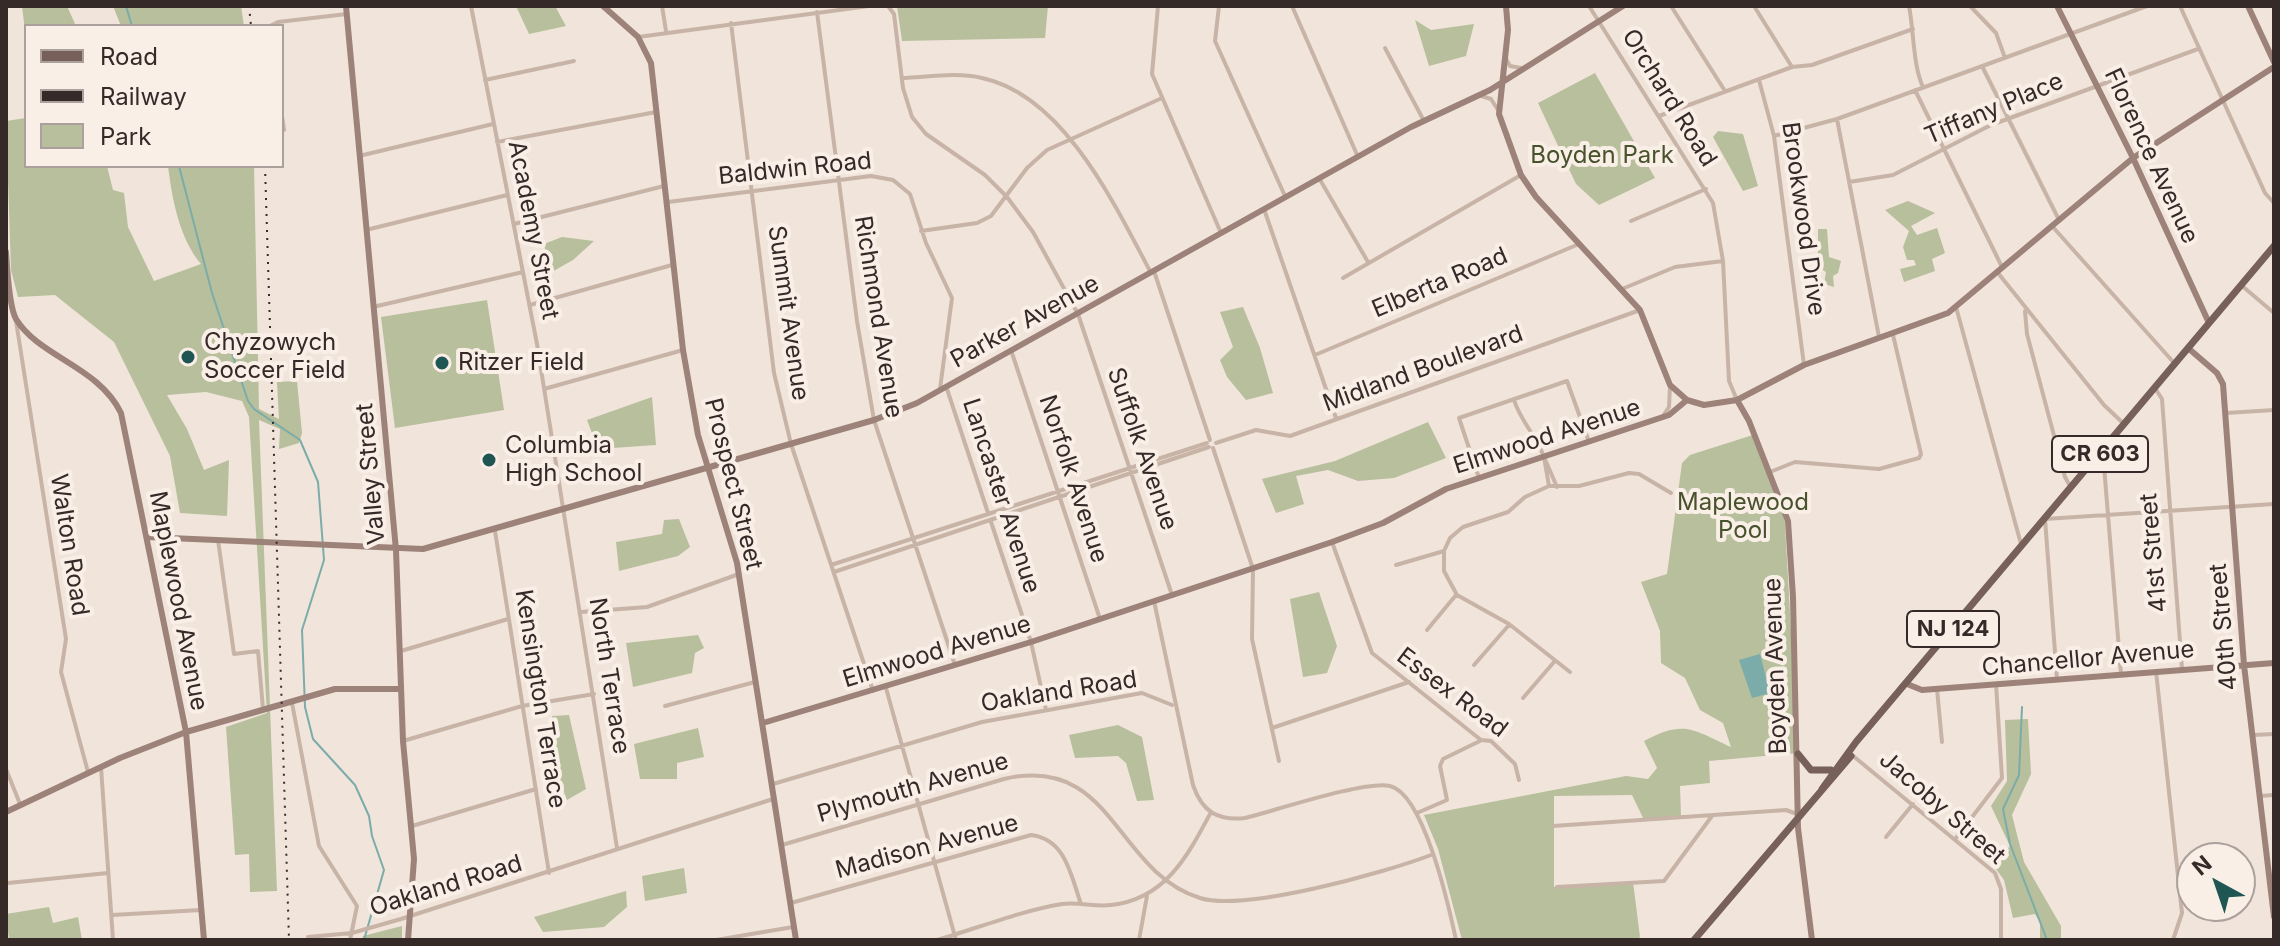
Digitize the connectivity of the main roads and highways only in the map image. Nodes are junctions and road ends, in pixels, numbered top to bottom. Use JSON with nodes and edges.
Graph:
{"nodes":[{"id":1,"x":2274,"y":246,"type":"edge"},
{"id":2,"x":2003,"y":569,"type":"joint"},
{"id":3,"x":1863,"y":737,"type":"junction"},
{"id":4,"x":1798,"y":754,"type":"road end"},
{"id":5,"x":1839,"y":764,"type":"junction"},
{"id":6,"x":1822,"y":789,"type":"junction"},
{"id":7,"x":1694,"y":940,"type":"edge"}],
"edges":[{"from":1,"to":2,"type":"main road","number":"CR 603"},
{"from":2,"to":3,"type":"main road","number":"NJ 124"},
{"from":3,"to":5,"type":"main road","number":"NJ 124"},
{"from":3,"to":6,"type":"main road","number":"NJ 124"},
{"from":4,"to":5,"type":"main road"},
{"from":5,"to":6,"type":"main road","number":"NJ 124"},
{"from":6,"to":7,"type":"main road","number":"NJ 124"}]}
